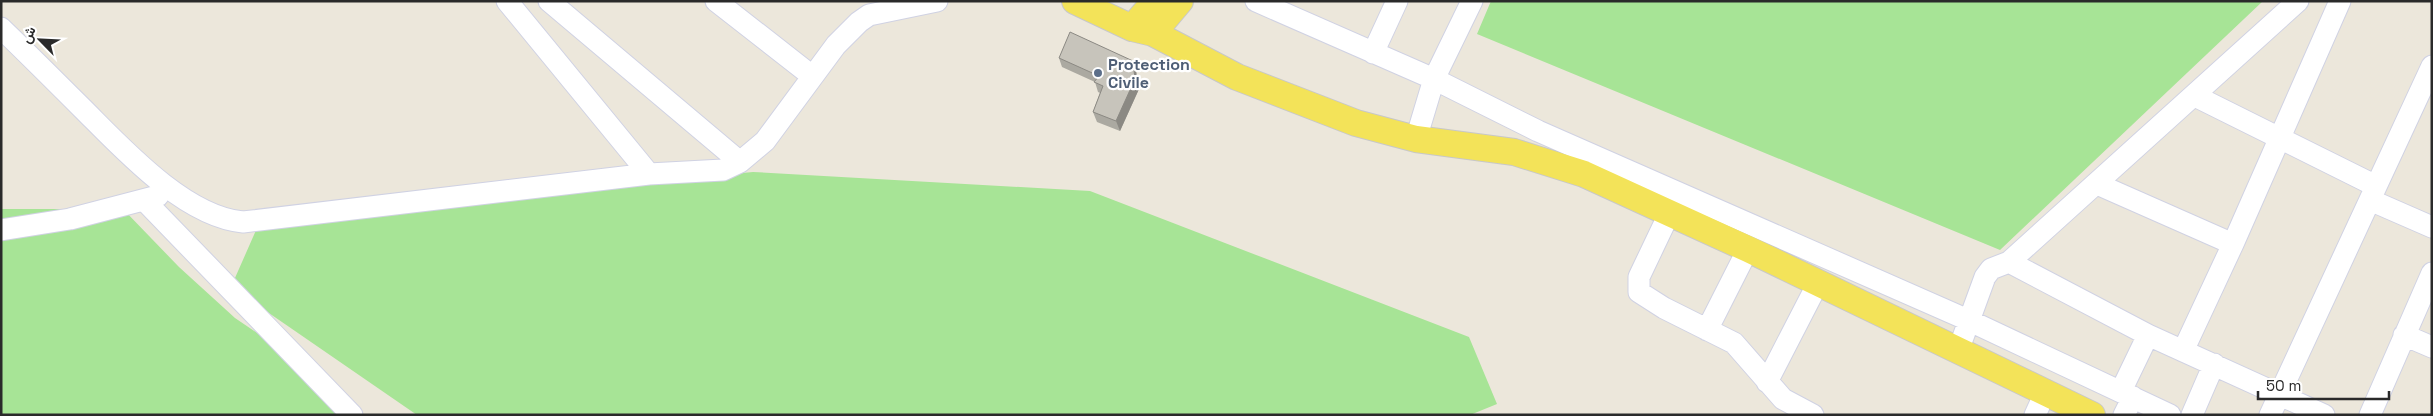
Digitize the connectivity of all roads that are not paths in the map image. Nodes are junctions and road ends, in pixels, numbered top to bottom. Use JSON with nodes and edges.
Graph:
{"nodes":[{"id":1,"x":506,"y":1,"type":"edge"},
{"id":2,"x":549,"y":1,"type":"edge"},
{"id":3,"x":716,"y":1,"type":"edge"},
{"id":4,"x":937,"y":1,"type":"edge"},
{"id":5,"x":1074,"y":1,"type":"edge"},
{"id":6,"x":1155,"y":1,"type":"edge"},
{"id":7,"x":1180,"y":1,"type":"edge"},
{"id":8,"x":1256,"y":1,"type":"edge"},
{"id":9,"x":1398,"y":1,"type":"edge"},
{"id":10,"x":1472,"y":1,"type":"edge"},
{"id":11,"x":2298,"y":1,"type":"edge"},
{"id":12,"x":2340,"y":1,"type":"edge"},
{"id":13,"x":875,"y":6,"type":"edge"},
{"id":14,"x":1,"y":28,"type":"edge"},
{"id":15,"x":1143,"y":30,"type":"junction"},
{"id":16,"x":1373,"y":53,"type":"junction"},
{"id":17,"x":2432,"y":66,"type":"edge"},
{"id":18,"x":812,"y":76,"type":"junction"},
{"id":19,"x":1434,"y":79,"type":"junction"},
{"id":20,"x":2195,"y":96,"type":"junction"},
{"id":21,"x":1416,"y":139,"type":"junction"},
{"id":22,"x":2279,"y":139,"type":"junction"},
{"id":23,"x":740,"y":162,"type":"junction"},
{"id":24,"x":649,"y":174,"type":"junction"},
{"id":25,"x":1622,"y":179,"type":"junction"},
{"id":26,"x":2098,"y":184,"type":"junction"},
{"id":27,"x":175,"y":192,"type":"junction"},
{"id":28,"x":2373,"y":193,"type":"junction"},
{"id":29,"x":144,"y":200,"type":"junction"},
{"id":30,"x":1669,"y":214,"type":"junction"},
{"id":31,"x":2432,"y":227,"type":"edge"},
{"id":32,"x":1,"y":230,"type":"edge"},
{"id":33,"x":2233,"y":244,"type":"junction"},
{"id":34,"x":1748,"y":249,"type":"junction"},
{"id":35,"x":2009,"y":262,"type":"junction"},
{"id":36,"x":2432,"y":273,"type":"edge"},
{"id":37,"x":1818,"y":283,"type":"junction"},
{"id":38,"x":1968,"y":320,"type":"junction"},
{"id":39,"x":1707,"y":330,"type":"junction"},
{"id":40,"x":2148,"y":334,"type":"junction"},
{"id":41,"x":2404,"y":335,"type":"junction"},
{"id":42,"x":2432,"y":347,"type":"edge"},
{"id":43,"x":1958,"y":351,"type":"junction"},
{"id":44,"x":2183,"y":351,"type":"junction"},
{"id":45,"x":2214,"y":364,"type":"junction"},
{"id":46,"x":1767,"y":382,"type":"junction"},
{"id":47,"x":2280,"y":394,"type":"junction"},
{"id":48,"x":2126,"y":401,"type":"edge"},
{"id":49,"x":2040,"y":404,"type":"edge"},
{"id":50,"x":352,"y":415,"type":"edge"},
{"id":51,"x":1813,"y":415,"type":"edge"},
{"id":52,"x":2092,"y":415,"type":"edge"},
{"id":53,"x":2170,"y":415,"type":"edge"},
{"id":54,"x":2192,"y":415,"type":"edge"},
{"id":55,"x":2270,"y":415,"type":"edge"},
{"id":56,"x":2324,"y":415,"type":"edge"},
{"id":57,"x":2370,"y":415,"type":"edge"}],
"edges":[{"from":1,"to":24,"type":"street"},
{"from":2,"to":23,"type":"street"},
{"from":3,"to":18,"type":"street"},
{"from":4,"to":13,"type":"street"},
{"from":5,"to":15,"type":"main road"},
{"from":6,"to":15,"type":"main road"},
{"from":7,"to":15,"type":"main road"},
{"from":8,"to":16,"type":"street"},
{"from":9,"to":16,"type":"street"},
{"from":10,"to":19,"type":"street"},
{"from":11,"to":20,"type":"street"},
{"from":12,"to":22,"type":"street"},
{"from":13,"to":18,"type":"street"},
{"from":14,"to":27,"type":"street"},
{"from":15,"to":21,"type":"main road"},
{"from":16,"to":19,"type":"street"},
{"from":17,"to":28,"type":"street"},
{"from":18,"to":23,"type":"street"},
{"from":19,"to":21,"type":"street"},
{"from":19,"to":25,"type":"street"},
{"from":20,"to":22,"type":"street"},
{"from":20,"to":26,"type":"street"},
{"from":21,"to":25,"type":"main road"},
{"from":22,"to":28,"type":"street"},
{"from":22,"to":33,"type":"street"},
{"from":23,"to":24,"type":"street"},
{"from":24,"to":27,"type":"street"},
{"from":25,"to":30,"type":"main road"},
{"from":25,"to":38,"type":"street"},
{"from":26,"to":33,"type":"street"},
{"from":26,"to":35,"type":"street"},
{"from":27,"to":29,"type":"street"},
{"from":28,"to":31,"type":"street"},
{"from":28,"to":47,"type":"street"},
{"from":29,"to":32,"type":"street"},
{"from":29,"to":50,"type":"street"},
{"from":30,"to":34,"type":"main road"},
{"from":30,"to":39,"type":"street"},
{"from":33,"to":44,"type":"street"},
{"from":34,"to":37,"type":"main road"},
{"from":34,"to":39,"type":"street"},
{"from":35,"to":38,"type":"street"},
{"from":35,"to":40,"type":"street"},
{"from":36,"to":41,"type":"street"},
{"from":37,"to":43,"type":"main road"},
{"from":37,"to":46,"type":"street"},
{"from":38,"to":43,"type":"street"},
{"from":38,"to":48,"type":"street"},
{"from":39,"to":46,"type":"street"},
{"from":40,"to":44,"type":"street"},
{"from":40,"to":48,"type":"street"},
{"from":41,"to":42,"type":"street"},
{"from":41,"to":57,"type":"street"},
{"from":43,"to":49,"type":"main road"},
{"from":44,"to":45,"type":"street"},
{"from":45,"to":47,"type":"street"},
{"from":45,"to":54,"type":"street"},
{"from":46,"to":51,"type":"street"},
{"from":47,"to":55,"type":"street"},
{"from":47,"to":56,"type":"street"},
{"from":48,"to":53,"type":"street"},
{"from":49,"to":52,"type":"main road"}]}
